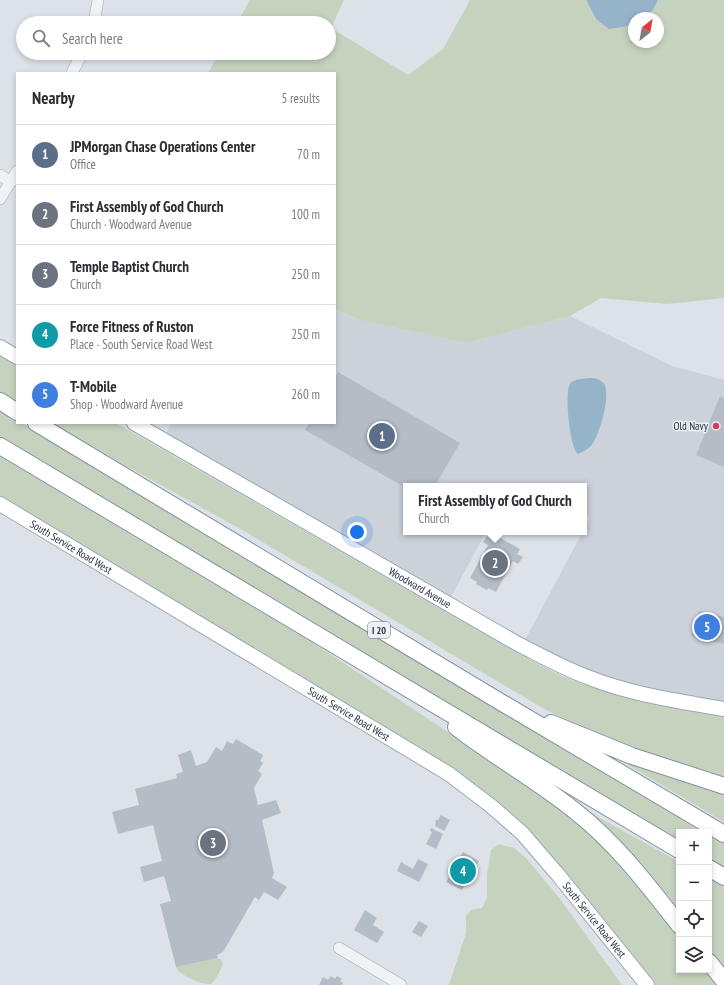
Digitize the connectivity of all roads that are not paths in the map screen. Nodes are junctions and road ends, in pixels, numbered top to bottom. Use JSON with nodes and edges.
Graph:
{"nodes":[{"id":1,"x":98,"y":0,"type":"edge"},
{"id":2,"x":95,"y":16,"type":"edge"},
{"id":3,"x":78,"y":60,"type":"edge"},
{"id":4,"x":72,"y":72,"type":"edge"},
{"id":5,"x":16,"y":173,"type":"edge"},
{"id":6,"x":0,"y":175,"type":"edge"},
{"id":7,"x":11,"y":182,"type":"junction"},
{"id":8,"x":0,"y":199,"type":"edge"},
{"id":9,"x":0,"y":347,"type":"edge"},
{"id":10,"x":16,"y":356,"type":"edge"},
{"id":11,"x":0,"y":402,"type":"edge"},
{"id":12,"x":16,"y":411,"type":"edge"},
{"id":13,"x":38,"y":424,"type":"edge"},
{"id":14,"x":136,"y":424,"type":"edge"},
{"id":15,"x":0,"y":446,"type":"edge"},
{"id":16,"x":0,"y":504,"type":"edge"},
{"id":17,"x":413,"y":692,"type":"junction"},
{"id":18,"x":499,"y":701,"type":"junction"},
{"id":19,"x":724,"y":709,"type":"edge"},
{"id":20,"x":724,"y":786,"type":"edge"},
{"id":21,"x":724,"y":834,"type":"edge"},
{"id":22,"x":676,"y":848,"type":"edge"},
{"id":23,"x":712,"y":870,"type":"edge"},
{"id":24,"x":724,"y":877,"type":"edge"},
{"id":25,"x":676,"y":920,"type":"edge"},
{"id":26,"x":338,"y":948,"type":"dead end"},
{"id":27,"x":712,"y":966,"type":"edge"},
{"id":28,"x":724,"y":981,"type":"edge"},
{"id":29,"x":401,"y":985,"type":"edge"},
{"id":30,"x":648,"y":985,"type":"edge"}],
"edges":[{"from":1,"to":2,"type":"street"},
{"from":3,"to":4,"type":"street"},
{"from":5,"to":7,"type":"street"},
{"from":6,"to":7,"type":"street"},
{"from":7,"to":8,"type":"street"},
{"from":9,"to":10,"type":"main road"},
{"from":11,"to":12,"type":"highway"},
{"from":13,"to":18,"type":"highway","number":"I 20"},
{"from":14,"to":19,"type":"main road","name":"Woodward Avenue"},
{"from":15,"to":17,"type":"highway"},
{"from":16,"to":30,"type":"main road","name":"South Service Road West"},
{"from":17,"to":22,"type":"highway"},
{"from":17,"to":25,"type":"highway"},
{"from":18,"to":20,"type":"highway"},
{"from":18,"to":21,"type":"highway","number":"I 20"},
{"from":23,"to":24,"type":"highway"},
{"from":26,"to":29,"type":"street"},
{"from":27,"to":28,"type":"highway"}]}
